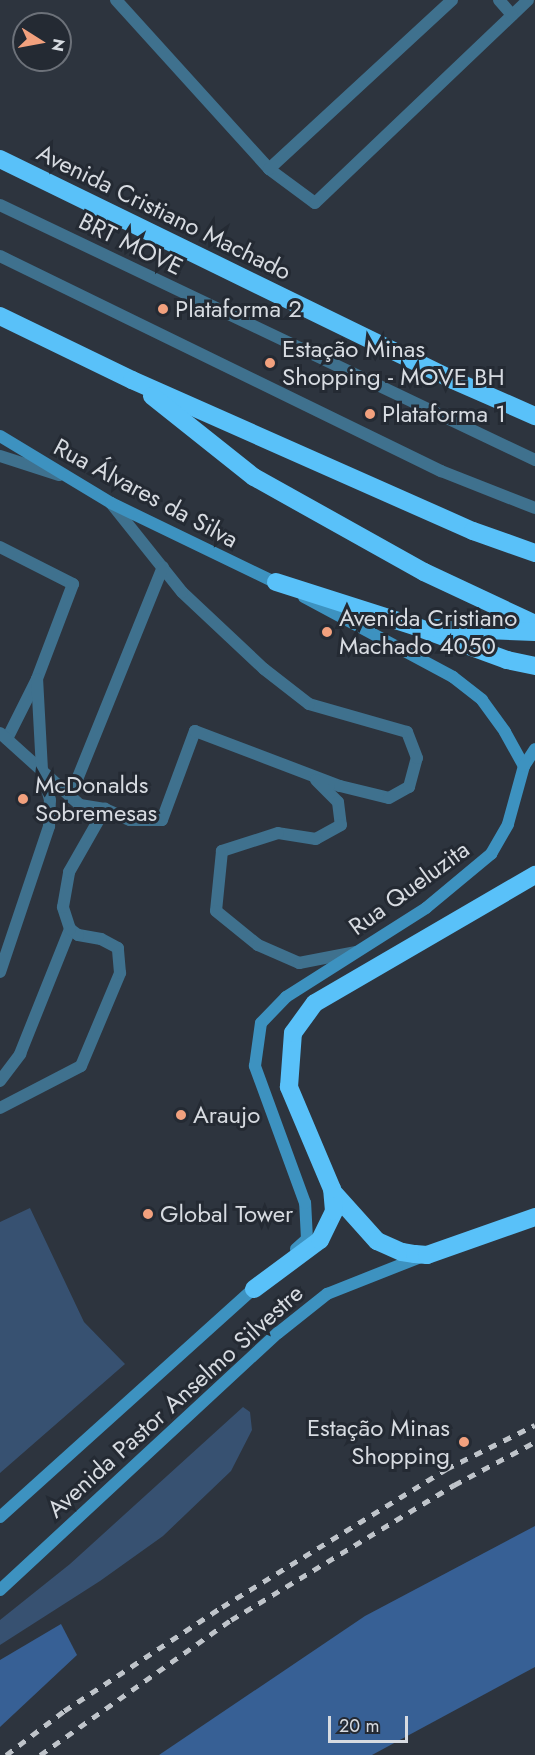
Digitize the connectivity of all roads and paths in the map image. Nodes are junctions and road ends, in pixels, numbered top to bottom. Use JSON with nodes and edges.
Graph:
{"nodes":[{"id":1,"x":116,"y":0,"type":"edge"},
{"id":2,"x":452,"y":0,"type":"edge"},
{"id":3,"x":498,"y":0,"type":"edge"},
{"id":4,"x":528,"y":0,"type":"edge"},
{"id":5,"x":512,"y":15,"type":"junction"},
{"id":6,"x":0,"y":159,"type":"edge"},
{"id":7,"x":269,"y":169,"type":"junction"},
{"id":8,"x":0,"y":205,"type":"edge"},
{"id":9,"x":0,"y":256,"type":"edge"},
{"id":10,"x":0,"y":316,"type":"edge"},
{"id":11,"x":132,"y":380,"type":"junction"},
{"id":12,"x":535,"y":416,"type":"edge"},
{"id":13,"x":0,"y":436,"type":"edge"},
{"id":14,"x":0,"y":456,"type":"edge"},
{"id":15,"x":535,"y":460,"type":"edge"},
{"id":16,"x":62,"y":476,"type":"junction"},
{"id":17,"x":111,"y":503,"type":"junction"},
{"id":18,"x":535,"y":508,"type":"edge"},
{"id":19,"x":0,"y":548,"type":"edge"},
{"id":20,"x":535,"y":553,"type":"edge"},
{"id":21,"x":163,"y":567,"type":"junction"},
{"id":22,"x":276,"y":582,"type":"junction"},
{"id":23,"x":535,"y":624,"type":"edge"},
{"id":24,"x":417,"y":627,"type":"junction"},
{"id":25,"x":535,"y":632,"type":"edge"},
{"id":26,"x":535,"y":666,"type":"edge"},
{"id":27,"x":37,"y":679,"type":"junction"},
{"id":28,"x":4,"y":736,"type":"edge"},
{"id":29,"x":535,"y":749,"type":"edge"},
{"id":30,"x":524,"y":766,"type":"junction"},
{"id":31,"x":42,"y":770,"type":"junction"},
{"id":32,"x":310,"y":774,"type":"junction"},
{"id":33,"x":70,"y":797,"type":"junction"},
{"id":34,"x":105,"y":809,"type":"junction"},
{"id":35,"x":535,"y":875,"type":"edge"},
{"id":36,"x":70,"y":929,"type":"junction"},
{"id":37,"x":357,"y":952,"type":"junction"},
{"id":38,"x":0,"y":972,"type":"edge"},
{"id":39,"x":0,"y":1081,"type":"edge"},
{"id":40,"x":0,"y":1108,"type":"edge"},
{"id":41,"x":332,"y":1190,"type":"junction"},
{"id":42,"x":305,"y":1203,"type":"joint"},
{"id":43,"x":535,"y":1217,"type":"edge"},
{"id":44,"x":427,"y":1255,"type":"junction"},
{"id":45,"x":254,"y":1289,"type":"junction"},
{"id":46,"x":0,"y":1517,"type":"edge"},
{"id":47,"x":0,"y":1590,"type":"edge"}],
"edges":[{"from":1,"to":7,"type":"street"},
{"from":2,"to":7,"type":"street"},
{"from":3,"to":5,"type":"street"},
{"from":4,"to":5,"type":"street"},
{"from":5,"to":7,"type":"street"},
{"from":6,"to":12,"type":"highway","name":"Avenida Cristiano Machado"},
{"from":8,"to":15,"type":"street","name":"BRT MOVE"},
{"from":9,"to":18,"type":"street"},
{"from":10,"to":11,"type":"highway"},
{"from":11,"to":20,"type":"highway"},
{"from":11,"to":23,"type":"highway"},
{"from":13,"to":16,"type":"main road","name":"Rua Álvares da Silva"},
{"from":14,"to":16,"type":"street"},
{"from":16,"to":17,"type":"main road","name":"Rua Álvares da Silva"},
{"from":17,"to":21,"type":"street"},
{"from":17,"to":22,"type":"main road","name":"Rua Álvares da Silva"},
{"from":19,"to":27,"type":"street"},
{"from":21,"to":32,"type":"street"},
{"from":21,"to":33,"type":"street"},
{"from":22,"to":24,"type":"highway"},
{"from":22,"to":30,"type":"main road"},
{"from":24,"to":25,"type":"highway"},
{"from":24,"to":26,"type":"highway"},
{"from":27,"to":28,"type":"street"},
{"from":27,"to":31,"type":"street"},
{"from":28,"to":31,"type":"street"},
{"from":29,"to":30,"type":"main road","name":"Rua Queluzita"},
{"from":30,"to":37,"type":"main road","name":"Rua Queluzita"},
{"from":31,"to":33,"type":"street"},
{"from":31,"to":38,"type":"street"},
{"from":32,"to":34,"type":"street"},
{"from":32,"to":37,"type":"street"},
{"from":33,"to":34,"type":"street"},
{"from":34,"to":36,"type":"street"},
{"from":35,"to":41,"type":"highway"},
{"from":36,"to":39,"type":"street"},
{"from":36,"to":40,"type":"street"},
{"from":37,"to":42,"type":"main road","name":"Rua Queluzita"},
{"from":41,"to":44,"type":"highway"},
{"from":41,"to":45,"type":"highway"},
{"from":42,"to":45,"type":"main road","name":"Avenida Pastor Anselmo Silvestre"},
{"from":43,"to":44,"type":"highway"},
{"from":44,"to":47,"type":"main road","name":"Avenida Pastor Anselmo Silvestre"},
{"from":45,"to":46,"type":"main road","name":"Avenida Pastor Anselmo Silvestre"}]}
